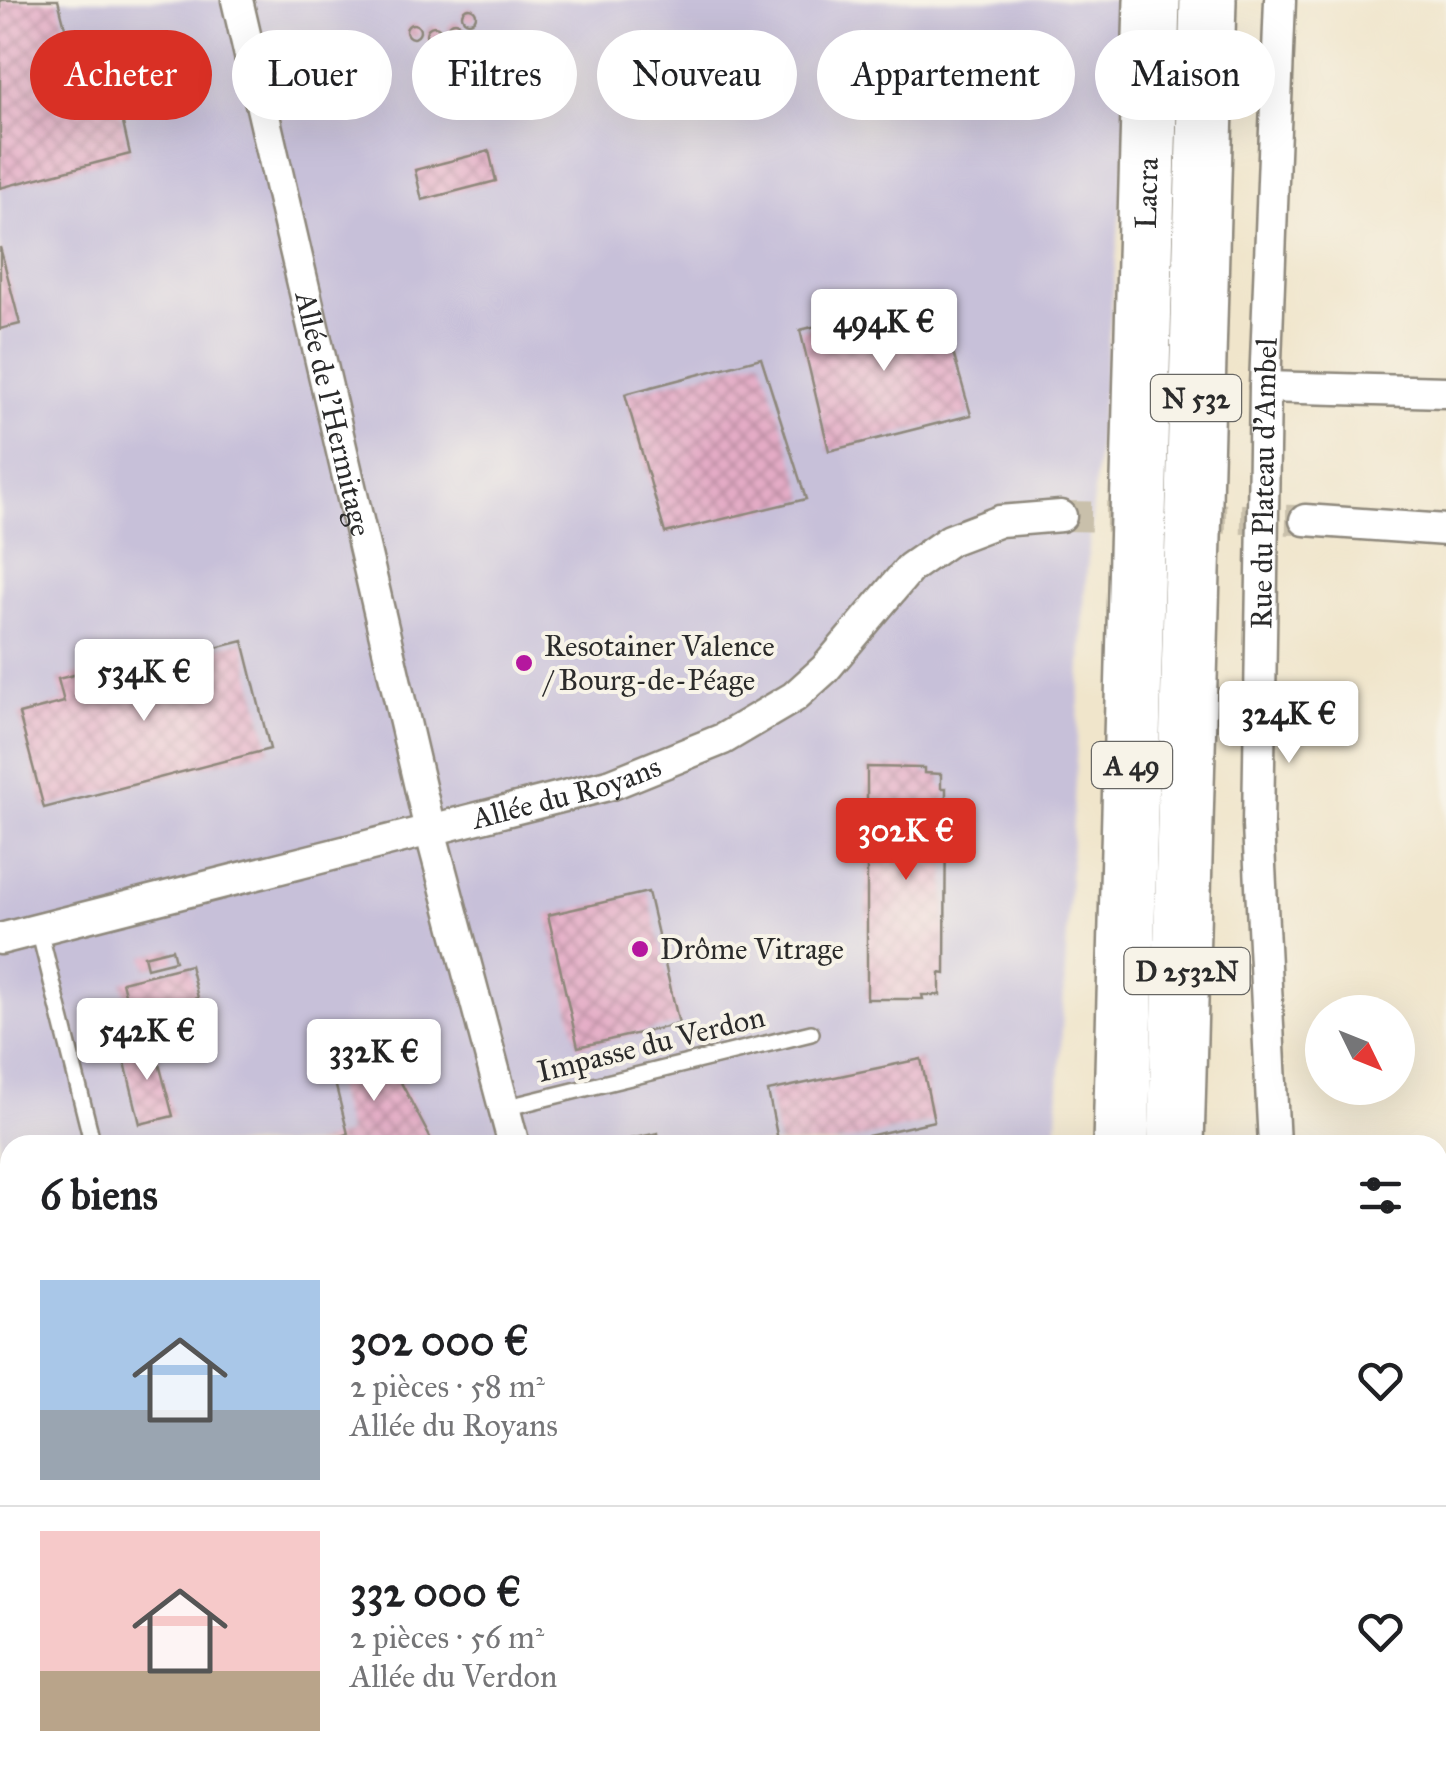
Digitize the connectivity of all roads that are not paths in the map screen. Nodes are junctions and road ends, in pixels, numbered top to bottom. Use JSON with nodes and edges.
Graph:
{"nodes":[{"id":1,"x":236,"y":0,"type":"edge"},
{"id":2,"x":1152,"y":0,"type":"edge"},
{"id":3,"x":1208,"y":0,"type":"edge"},
{"id":4,"x":1280,"y":0,"type":"edge"},
{"id":5,"x":1142,"y":386,"type":"junction"},
{"id":6,"x":1265,"y":387,"type":"junction"},
{"id":7,"x":1446,"y":392,"type":"edge"},
{"id":8,"x":1061,"y":516,"type":"tunnel mouth"},
{"id":9,"x":1306,"y":520,"type":"tunnel mouth"},
{"id":10,"x":1446,"y":530,"type":"edge"},
{"id":11,"x":1183,"y":796,"type":"junction"},
{"id":12,"x":430,"y":830,"type":"junction"},
{"id":13,"x":39,"y":930,"type":"junction"},
{"id":14,"x":0,"y":939,"type":"edge"},
{"id":15,"x":811,"y":1033,"type":"dead end"},
{"id":16,"x":504,"y":1108,"type":"junction"},
{"id":17,"x":90,"y":1135,"type":"edge"},
{"id":18,"x":511,"y":1135,"type":"edge"},
{"id":19,"x":1097,"y":1135,"type":"edge"},
{"id":20,"x":1121,"y":1135,"type":"edge"},
{"id":21,"x":1176,"y":1135,"type":"edge"},
{"id":22,"x":1190,"y":1135,"type":"edge"},
{"id":23,"x":1273,"y":1135,"type":"edge"}],
"edges":[{"from":1,"to":12,"type":"street","name":"Allée de l'Hermitage"},
{"from":2,"to":5,"type":"highway","name":"Lacra","number":"N 532"},
{"from":3,"to":11,"type":"highway","number":"N 532"},
{"from":4,"to":6,"type":"street","name":"Rue du Plateau d'Ambel"},
{"from":5,"to":19,"type":"highway","number":"D 2532N"},
{"from":5,"to":20,"type":"highway","number":"A 49"},
{"from":6,"to":7,"type":"street"},
{"from":6,"to":23,"type":"street","name":"Rue du Plateau d'Ambel"},
{"from":8,"to":12,"type":"street","name":"Allée du Royans"},
{"from":9,"to":10,"type":"street"},
{"from":11,"to":21,"type":"highway","number":"A 49"},
{"from":11,"to":22,"type":"highway","number":"D 2532N"},
{"from":12,"to":13,"type":"street","name":"Allée du Royans"},
{"from":12,"to":16,"type":"street","name":"Allée de l'Hermitage"},
{"from":13,"to":14,"type":"street","name":"Allée du Royans"},
{"from":13,"to":17,"type":"lane"},
{"from":15,"to":16,"type":"lane","name":"Impasse du Verdon"},
{"from":16,"to":18,"type":"street","name":"Allée de l'Hermitage"}]}
